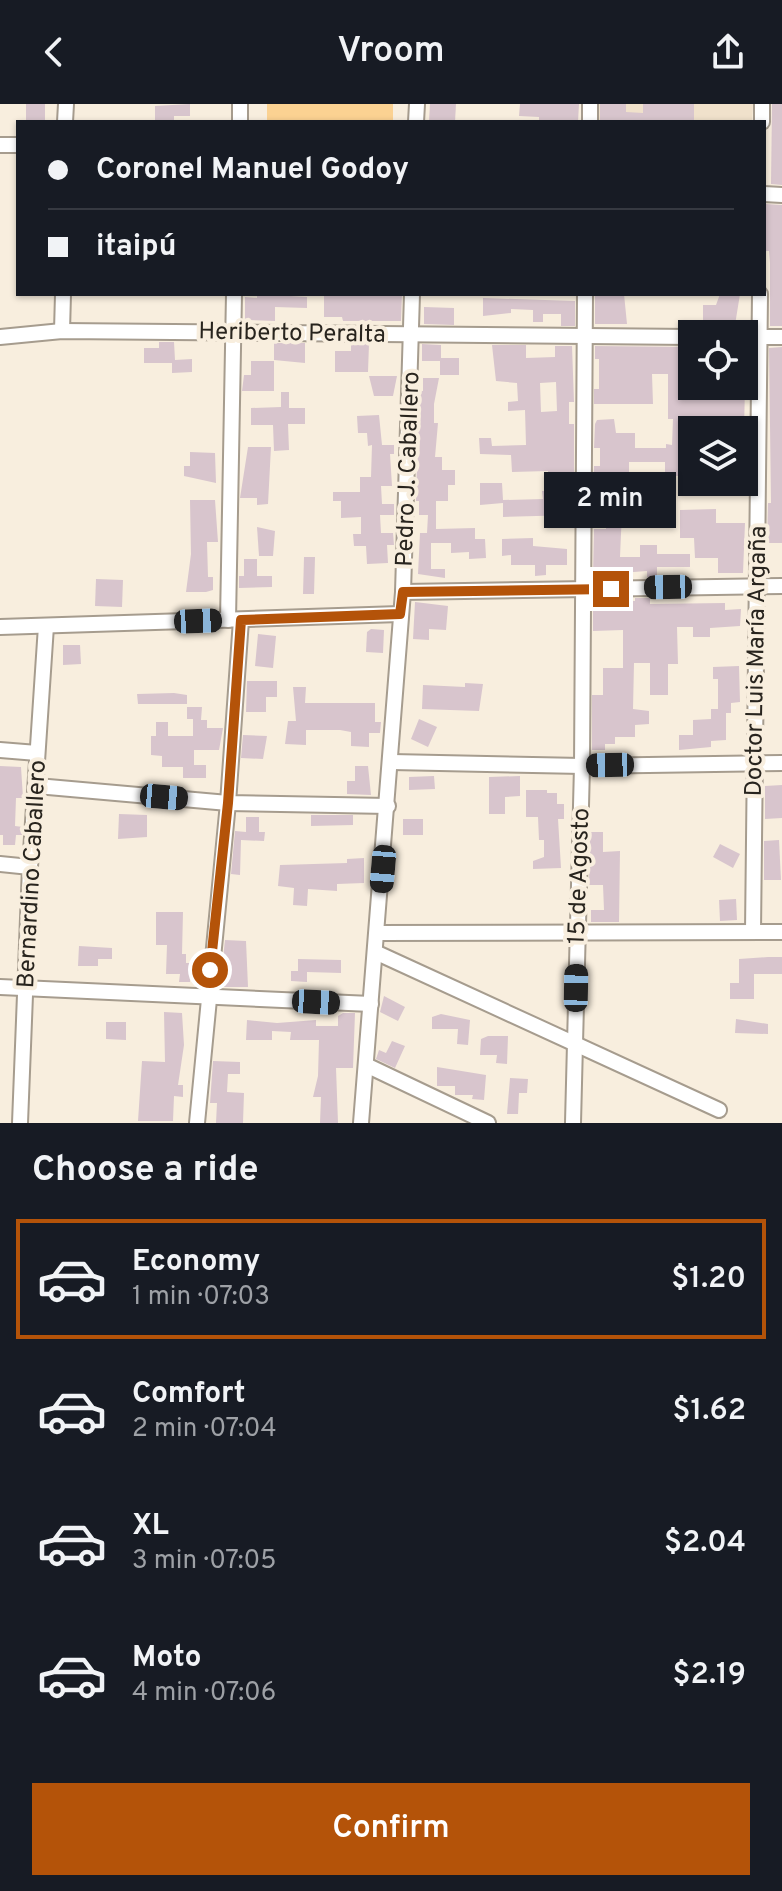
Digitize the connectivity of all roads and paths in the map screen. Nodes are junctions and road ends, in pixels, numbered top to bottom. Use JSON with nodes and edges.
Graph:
{"nodes":[{"id":1,"x":63,"y":296,"type":"edge"},
{"id":2,"x":234,"y":296,"type":"edge"},
{"id":3,"x":412,"y":296,"type":"edge"},
{"id":4,"x":585,"y":296,"type":"edge"},
{"id":5,"x":760,"y":296,"type":"edge"},
{"id":6,"x":62,"y":331,"type":"junction"},
{"id":7,"x":233,"y":331,"type":"junction"},
{"id":8,"x":411,"y":333,"type":"junction"},
{"id":9,"x":584,"y":336,"type":"junction"},
{"id":10,"x":0,"y":337,"type":"edge"},
{"id":11,"x":678,"y":337,"type":"edge"},
{"id":12,"x":760,"y":337,"type":"junction"},
{"id":13,"x":782,"y":337,"type":"edge"},
{"id":14,"x":755,"y":586,"type":"junction"},
{"id":15,"x":782,"y":586,"type":"edge"},
{"id":16,"x":582,"y":589,"type":"junction"},
{"id":17,"x":403,"y":592,"type":"junction"},
{"id":18,"x":400,"y":614,"type":"junction"},
{"id":19,"x":234,"y":620,"type":"junction"},
{"id":20,"x":46,"y":626,"type":"junction"},
{"id":21,"x":0,"y":627,"type":"edge"},
{"id":22,"x":0,"y":750,"type":"edge"},
{"id":23,"x":37,"y":753,"type":"junction"},
{"id":24,"x":392,"y":762,"type":"junction"},
{"id":25,"x":754,"y":763,"type":"junction"},
{"id":26,"x":782,"y":763,"type":"edge"},
{"id":27,"x":582,"y":766,"type":"junction"},
{"id":28,"x":37,"y":786,"type":"junction"},
{"id":29,"x":228,"y":803,"type":"junction"},
{"id":30,"x":388,"y":806,"type":"junction"},
{"id":31,"x":0,"y":864,"type":"edge"},
{"id":32,"x":30,"y":867,"type":"junction"},
{"id":33,"x":753,"y":932,"type":"junction"},
{"id":34,"x":782,"y":932,"type":"edge"},
{"id":35,"x":377,"y":933,"type":"junction"},
{"id":36,"x":577,"y":933,"type":"junction"},
{"id":37,"x":375,"y":952,"type":"junction"},
{"id":38,"x":0,"y":987,"type":"edge"},
{"id":39,"x":26,"y":988,"type":"junction"},
{"id":40,"x":207,"y":998,"type":"junction"},
{"id":41,"x":371,"y":1004,"type":"junction"},
{"id":42,"x":575,"y":1044,"type":"junction"},
{"id":43,"x":366,"y":1065,"type":"junction"},
{"id":44,"x":719,"y":1110,"type":"dead end"},
{"id":45,"x":20,"y":1123,"type":"edge"},
{"id":46,"x":197,"y":1123,"type":"edge"},
{"id":47,"x":361,"y":1123,"type":"edge"},
{"id":48,"x":488,"y":1123,"type":"edge"},
{"id":49,"x":573,"y":1123,"type":"edge"}],
"edges":[{"from":1,"to":6,"type":"street"},
{"from":2,"to":7,"type":"street"},
{"from":3,"to":8,"type":"street","name":"Pedro J. Caballero"},
{"from":4,"to":9,"type":"street","name":"15 de Agosto"},
{"from":5,"to":12,"type":"street","name":"Doctor Luis María Argaña"},
{"from":6,"to":7,"type":"street","name":"Heriberto Peralta"},
{"from":6,"to":10,"type":"street","name":"Heriberto Peralta"},
{"from":7,"to":8,"type":"street","name":"Heriberto Peralta"},
{"from":7,"to":19,"type":"street"},
{"from":8,"to":9,"type":"street","name":"Heriberto Peralta"},
{"from":8,"to":17,"type":"street","name":"Pedro J. Caballero"},
{"from":9,"to":11,"type":"street","name":"Heriberto Peralta"},
{"from":9,"to":16,"type":"street","name":"15 de Agosto"},
{"from":12,"to":13,"type":"street"},
{"from":12,"to":14,"type":"street","name":"Doctor Luis María Argaña"},
{"from":14,"to":15,"type":"street"},
{"from":14,"to":16,"type":"street"},
{"from":14,"to":25,"type":"street","name":"Doctor Luis María Argaña"},
{"from":16,"to":17,"type":"street"},
{"from":16,"to":27,"type":"street","name":"15 de Agosto"},
{"from":17,"to":18,"type":"street","name":"Pedro J. Caballero"},
{"from":18,"to":19,"type":"street"},
{"from":18,"to":24,"type":"street","name":"Pedro J. Caballero"},
{"from":19,"to":20,"type":"street"},
{"from":19,"to":29,"type":"street"},
{"from":20,"to":21,"type":"street"},
{"from":20,"to":23,"type":"street","name":"Bernardino Caballero"},
{"from":22,"to":23,"type":"street"},
{"from":23,"to":28,"type":"street","name":"Bernardino Caballero"},
{"from":24,"to":27,"type":"street"},
{"from":24,"to":30,"type":"street","name":"Pedro J. Caballero"},
{"from":25,"to":26,"type":"street"},
{"from":25,"to":27,"type":"street"},
{"from":25,"to":33,"type":"street","name":"Doctor Luis María Argaña"},
{"from":27,"to":36,"type":"street","name":"15 de Agosto"},
{"from":28,"to":29,"type":"street"},
{"from":28,"to":32,"type":"street","name":"Bernardino Caballero"},
{"from":29,"to":30,"type":"street"},
{"from":29,"to":40,"type":"street"},
{"from":30,"to":35,"type":"street","name":"Pedro J. Caballero"},
{"from":31,"to":32,"type":"street"},
{"from":32,"to":39,"type":"street","name":"Bernardino Caballero"},
{"from":33,"to":34,"type":"street"},
{"from":33,"to":36,"type":"street"},
{"from":35,"to":36,"type":"street"},
{"from":35,"to":37,"type":"street","name":"Pedro J. Caballero"},
{"from":36,"to":42,"type":"street","name":"15 de Agosto"},
{"from":37,"to":41,"type":"street","name":"Pedro J. Caballero"},
{"from":37,"to":42,"type":"street"},
{"from":38,"to":39,"type":"street"},
{"from":39,"to":40,"type":"street"},
{"from":39,"to":45,"type":"street","name":"Bernardino Caballero"},
{"from":40,"to":41,"type":"street"},
{"from":40,"to":46,"type":"street"},
{"from":41,"to":43,"type":"street","name":"Pedro J. Caballero"},
{"from":42,"to":44,"type":"street"},
{"from":42,"to":49,"type":"street","name":"15 de Agosto"},
{"from":43,"to":47,"type":"street","name":"Pedro J. Caballero"},
{"from":43,"to":48,"type":"street"}]}
